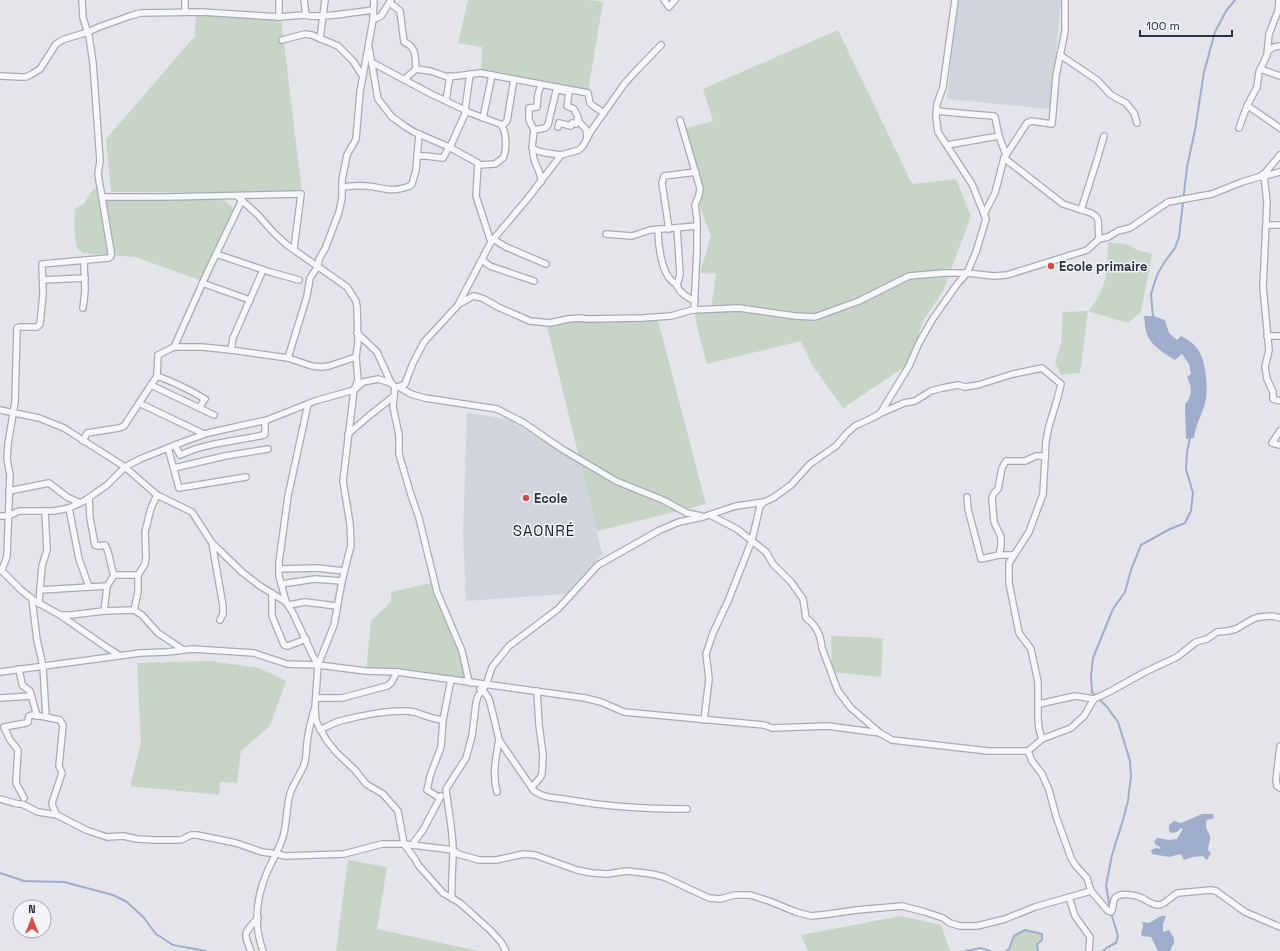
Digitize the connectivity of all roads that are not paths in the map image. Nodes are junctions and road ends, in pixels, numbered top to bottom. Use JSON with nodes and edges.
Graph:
{"nodes":[{"id":1,"x":82,"y":0,"type":"edge"},
{"id":2,"x":185,"y":0,"type":"edge"},
{"id":3,"x":278,"y":0,"type":"edge"},
{"id":4,"x":304,"y":0,"type":"edge"},
{"id":5,"x":325,"y":0,"type":"edge"},
{"id":6,"x":374,"y":0,"type":"edge"},
{"id":7,"x":664,"y":0,"type":"edge"},
{"id":8,"x":675,"y":0,"type":"edge"},
{"id":9,"x":955,"y":0,"type":"edge"},
{"id":10,"x":1066,"y":0,"type":"edge"},
{"id":11,"x":1279,"y":0,"type":"edge"},
{"id":12,"x":391,"y":1,"type":"edge"},
{"id":13,"x":372,"y":10,"type":"junction"},
{"id":14,"x":185,"y":12,"type":"junction"},
{"id":15,"x":306,"y":15,"type":"junction"},
{"id":16,"x":323,"y":15,"type":"junction"},
{"id":17,"x":279,"y":17,"type":"junction"},
{"id":18,"x":372,"y":20,"type":"junction"},
{"id":19,"x":88,"y":32,"type":"junction"},
{"id":20,"x":320,"y":39,"type":"junction"},
{"id":21,"x":282,"y":40,"type":"dead end"},
{"id":22,"x":368,"y":45,"type":"junction"},
{"id":23,"x":662,"y":45,"type":"dead end"},
{"id":24,"x":1280,"y":46,"type":"edge"},
{"id":25,"x":1268,"y":51,"type":"junction"},
{"id":26,"x":1060,"y":55,"type":"junction"},
{"id":27,"x":372,"y":63,"type":"junction"},
{"id":28,"x":416,"y":69,"type":"junction"},
{"id":29,"x":1260,"y":69,"type":"junction"},
{"id":30,"x":470,"y":74,"type":"junction"},
{"id":31,"x":362,"y":75,"type":"junction"},
{"id":32,"x":492,"y":75,"type":"junction"},
{"id":33,"x":0,"y":76,"type":"edge"},
{"id":34,"x":450,"y":76,"type":"junction"},
{"id":35,"x":1280,"y":76,"type":"edge"},
{"id":36,"x":514,"y":79,"type":"junction"},
{"id":37,"x":405,"y":80,"type":"junction"},
{"id":38,"x":541,"y":85,"type":"junction"},
{"id":39,"x":557,"y":87,"type":"junction"},
{"id":40,"x":446,"y":100,"type":"junction"},
{"id":41,"x":1248,"y":106,"type":"junction"},
{"id":42,"x":465,"y":111,"type":"junction"},
{"id":43,"x":937,"y":111,"type":"junction"},
{"id":44,"x":604,"y":113,"type":"junction"},
{"id":45,"x":578,"y":117,"type":"junction"},
{"id":46,"x":483,"y":118,"type":"junction"},
{"id":47,"x":680,"y":120,"type":"dead end"},
{"id":48,"x":1137,"y":123,"type":"dead end"},
{"id":49,"x":502,"y":126,"type":"junction"},
{"id":50,"x":558,"y":127,"type":"dead end"},
{"id":51,"x":1239,"y":128,"type":"dead end"},
{"id":52,"x":1280,"y":128,"type":"edge"},
{"id":53,"x":534,"y":130,"type":"junction"},
{"id":54,"x":419,"y":134,"type":"junction"},
{"id":55,"x":999,"y":136,"type":"junction"},
{"id":56,"x":1104,"y":136,"type":"dead end"},
{"id":57,"x":587,"y":138,"type":"junction"},
{"id":58,"x":947,"y":145,"type":"junction"},
{"id":59,"x":450,"y":147,"type":"junction"},
{"id":60,"x":533,"y":150,"type":"junction"},
{"id":61,"x":561,"y":155,"type":"junction"},
{"id":62,"x":1280,"y":155,"type":"edge"},
{"id":63,"x":417,"y":156,"type":"junction"},
{"id":64,"x":1005,"y":156,"type":"junction"},
{"id":65,"x":478,"y":165,"type":"junction"},
{"id":66,"x":696,"y":172,"type":"junction"},
{"id":67,"x":1280,"y":172,"type":"edge"},
{"id":68,"x":1262,"y":177,"type":"junction"},
{"id":69,"x":541,"y":182,"type":"junction"},
{"id":70,"x":342,"y":187,"type":"junction"},
{"id":71,"x":237,"y":196,"type":"junction"},
{"id":72,"x":102,"y":197,"type":"junction"},
{"id":73,"x":242,"y":200,"type":"junction"},
{"id":74,"x":1081,"y":210,"type":"junction"},
{"id":75,"x":984,"y":214,"type":"junction"},
{"id":76,"x":1267,"y":225,"type":"junction"},
{"id":77,"x":1280,"y":225,"type":"edge"},
{"id":78,"x":697,"y":226,"type":"junction"},
{"id":79,"x":677,"y":228,"type":"junction"},
{"id":80,"x":669,"y":229,"type":"junction"},
{"id":81,"x":658,"y":230,"type":"junction"},
{"id":82,"x":606,"y":234,"type":"dead end"},
{"id":83,"x":1099,"y":240,"type":"junction"},
{"id":84,"x":492,"y":241,"type":"junction"},
{"id":85,"x":294,"y":249,"type":"junction"},
{"id":86,"x":216,"y":254,"type":"junction"},
{"id":87,"x":84,"y":260,"type":"junction"},
{"id":88,"x":482,"y":260,"type":"junction"},
{"id":89,"x":546,"y":264,"type":"dead end"},
{"id":90,"x":318,"y":266,"type":"junction"},
{"id":91,"x":263,"y":270,"type":"junction"},
{"id":92,"x":967,"y":273,"type":"junction"},
{"id":93,"x":85,"y":278,"type":"junction"},
{"id":94,"x":43,"y":280,"type":"junction"},
{"id":95,"x":299,"y":280,"type":"dead end"},
{"id":96,"x":534,"y":281,"type":"dead end"},
{"id":97,"x":202,"y":282,"type":"junction"},
{"id":98,"x":676,"y":284,"type":"junction"},
{"id":99,"x":250,"y":300,"type":"junction"},
{"id":100,"x":695,"y":300,"type":"junction"},
{"id":101,"x":459,"y":304,"type":"junction"},
{"id":102,"x":83,"y":308,"type":"dead end"},
{"id":103,"x":694,"y":310,"type":"junction"},
{"id":104,"x":358,"y":333,"type":"junction"},
{"id":105,"x":1267,"y":336,"type":"junction"},
{"id":106,"x":1280,"y":336,"type":"edge"},
{"id":107,"x":174,"y":347,"type":"junction"},
{"id":108,"x":231,"y":350,"type":"junction"},
{"id":109,"x":356,"y":357,"type":"junction"},
{"id":110,"x":288,"y":358,"type":"junction"},
{"id":111,"x":157,"y":376,"type":"junction"},
{"id":112,"x":151,"y":385,"type":"junction"},
{"id":113,"x":395,"y":385,"type":"junction"},
{"id":114,"x":354,"y":390,"type":"junction"},
{"id":115,"x":393,"y":397,"type":"junction"},
{"id":116,"x":1280,"y":401,"type":"edge"},
{"id":117,"x":139,"y":403,"type":"junction"},
{"id":118,"x":308,"y":404,"type":"junction"},
{"id":119,"x":199,"y":408,"type":"junction"},
{"id":120,"x":0,"y":410,"type":"edge"},
{"id":121,"x":14,"y":412,"type":"junction"},
{"id":122,"x":881,"y":413,"type":"junction"},
{"id":123,"x":214,"y":415,"type":"dead end"},
{"id":124,"x":265,"y":421,"type":"junction"},
{"id":125,"x":1280,"y":431,"type":"edge"},
{"id":126,"x":204,"y":434,"type":"junction"},
{"id":127,"x":348,"y":434,"type":"junction"},
{"id":128,"x":83,"y":441,"type":"junction"},
{"id":129,"x":175,"y":445,"type":"junction"},
{"id":130,"x":1280,"y":445,"type":"edge"},
{"id":131,"x":168,"y":448,"type":"junction"},
{"id":132,"x":268,"y":450,"type":"dead end"},
{"id":133,"x":1045,"y":456,"type":"junction"},
{"id":134,"x":125,"y":467,"type":"junction"},
{"id":135,"x":174,"y":468,"type":"junction"},
{"id":136,"x":246,"y":477,"type":"dead end"},
{"id":137,"x":10,"y":491,"type":"junction"},
{"id":138,"x":157,"y":495,"type":"junction"},
{"id":139,"x":967,"y":497,"type":"dead end"},
{"id":140,"x":89,"y":498,"type":"junction"},
{"id":141,"x":764,"y":502,"type":"junction"},
{"id":142,"x":80,"y":503,"type":"junction"},
{"id":143,"x":70,"y":508,"type":"junction"},
{"id":144,"x":45,"y":511,"type":"junction"},
{"id":145,"x":710,"y":515,"type":"junction"},
{"id":146,"x":0,"y":516,"type":"edge"},
{"id":147,"x":8,"y":516,"type":"junction"},
{"id":148,"x":703,"y":517,"type":"junction"},
{"id":149,"x":752,"y":540,"type":"junction"},
{"id":150,"x":212,"y":543,"type":"junction"},
{"id":151,"x":999,"y":555,"type":"junction"},
{"id":152,"x":1014,"y":555,"type":"junction"},
{"id":153,"x":279,"y":569,"type":"junction"},
{"id":154,"x":1,"y":570,"type":"edge"},
{"id":155,"x":344,"y":571,"type":"junction"},
{"id":156,"x":114,"y":575,"type":"junction"},
{"id":157,"x":138,"y":575,"type":"junction"},
{"id":158,"x":342,"y":581,"type":"junction"},
{"id":159,"x":281,"y":584,"type":"junction"},
{"id":160,"x":107,"y":586,"type":"junction"},
{"id":161,"x":89,"y":587,"type":"junction"},
{"id":162,"x":40,"y":590,"type":"junction"},
{"id":163,"x":272,"y":593,"type":"junction"},
{"id":164,"x":32,"y":599,"type":"junction"},
{"id":165,"x":39,"y":604,"type":"junction"},
{"id":166,"x":287,"y":604,"type":"junction"},
{"id":167,"x":337,"y":606,"type":"junction"},
{"id":168,"x":134,"y":610,"type":"junction"},
{"id":169,"x":104,"y":611,"type":"junction"},
{"id":170,"x":60,"y":615,"type":"junction"},
{"id":171,"x":1280,"y":618,"type":"edge"},
{"id":172,"x":220,"y":620,"type":"dead end"},
{"id":173,"x":306,"y":639,"type":"junction"},
{"id":174,"x":182,"y":649,"type":"junction"},
{"id":175,"x":119,"y":655,"type":"junction"},
{"id":176,"x":318,"y":665,"type":"junction"},
{"id":177,"x":43,"y":666,"type":"junction"},
{"id":178,"x":19,"y":669,"type":"junction"},
{"id":179,"x":0,"y":672,"type":"edge"},
{"id":180,"x":397,"y":672,"type":"junction"},
{"id":181,"x":451,"y":679,"type":"junction"},
{"id":182,"x":469,"y":682,"type":"junction"},
{"id":183,"x":484,"y":688,"type":"junction"},
{"id":184,"x":537,"y":691,"type":"junction"},
{"id":185,"x":31,"y":696,"type":"junction"},
{"id":186,"x":0,"y":698,"type":"edge"},
{"id":187,"x":316,"y":698,"type":"junction"},
{"id":188,"x":1094,"y":699,"type":"junction"},
{"id":189,"x":1039,"y":704,"type":"junction"},
{"id":190,"x":315,"y":708,"type":"junction"},
{"id":191,"x":37,"y":716,"type":"junction"},
{"id":192,"x":46,"y":717,"type":"junction"},
{"id":193,"x":443,"y":720,"type":"junction"},
{"id":194,"x":704,"y":720,"type":"junction"},
{"id":195,"x":1,"y":726,"type":"edge"},
{"id":196,"x":320,"y":730,"type":"junction"},
{"id":197,"x":880,"y":733,"type":"junction"},
{"id":198,"x":1042,"y":739,"type":"junction"},
{"id":199,"x":499,"y":740,"type":"junction"},
{"id":200,"x":1280,"y":746,"type":"edge"},
{"id":201,"x":1028,"y":751,"type":"junction"},
{"id":202,"x":532,"y":787,"type":"junction"},
{"id":203,"x":1280,"y":788,"type":"edge"},
{"id":204,"x":446,"y":789,"type":"junction"},
{"id":205,"x":497,"y":792,"type":"dead end"},
{"id":206,"x":24,"y":798,"type":"dead end"},
{"id":207,"x":440,"y":798,"type":"junction"},
{"id":208,"x":0,"y":799,"type":"edge"},
{"id":209,"x":688,"y":809,"type":"dead end"},
{"id":210,"x":57,"y":814,"type":"junction"},
{"id":211,"x":404,"y":844,"type":"junction"},
{"id":212,"x":412,"y":845,"type":"junction"},
{"id":213,"x":453,"y":850,"type":"junction"},
{"id":214,"x":277,"y":854,"type":"junction"},
{"id":215,"x":1091,"y":891,"type":"junction"},
{"id":216,"x":1069,"y":897,"type":"junction"},
{"id":217,"x":452,"y":898,"type":"junction"},
{"id":218,"x":258,"y":918,"type":"junction"},
{"id":219,"x":1280,"y":927,"type":"edge"},
{"id":220,"x":251,"y":951,"type":"edge"},
{"id":221,"x":263,"y":951,"type":"edge"},
{"id":222,"x":506,"y":951,"type":"edge"},
{"id":223,"x":1089,"y":951,"type":"edge"}],
"edges":[{"from":1,"to":19,"type":"street"},
{"from":2,"to":14,"type":"street"},
{"from":3,"to":17,"type":"street"},
{"from":4,"to":15,"type":"street"},
{"from":5,"to":16,"type":"street"},
{"from":6,"to":13,"type":"street"},
{"from":7,"to":8,"type":"street"},
{"from":9,"to":43,"type":"street"},
{"from":10,"to":26,"type":"street"},
{"from":11,"to":25,"type":"street"},
{"from":12,"to":18,"type":"street"},
{"from":12,"to":28,"type":"street"},
{"from":13,"to":16,"type":"street"},
{"from":13,"to":18,"type":"street"},
{"from":14,"to":17,"type":"street"},
{"from":14,"to":19,"type":"street"},
{"from":15,"to":16,"type":"street"},
{"from":15,"to":17,"type":"street"},
{"from":16,"to":20,"type":"street"},
{"from":18,"to":22,"type":"street"},
{"from":19,"to":33,"type":"street"},
{"from":19,"to":72,"type":"street"},
{"from":20,"to":21,"type":"street"},
{"from":20,"to":31,"type":"street"},
{"from":22,"to":27,"type":"street"},
{"from":22,"to":31,"type":"street"},
{"from":23,"to":44,"type":"street"},
{"from":24,"to":25,"type":"street"},
{"from":25,"to":29,"type":"street"},
{"from":26,"to":48,"type":"street"},
{"from":26,"to":64,"type":"street"},
{"from":27,"to":37,"type":"street"},
{"from":27,"to":54,"type":"street"},
{"from":28,"to":34,"type":"street"},
{"from":28,"to":37,"type":"street"},
{"from":29,"to":35,"type":"street"},
{"from":29,"to":41,"type":"street"},
{"from":30,"to":32,"type":"street"},
{"from":30,"to":34,"type":"street"},
{"from":30,"to":42,"type":"street"},
{"from":31,"to":70,"type":"street"},
{"from":32,"to":36,"type":"street"},
{"from":32,"to":46,"type":"street"},
{"from":34,"to":40,"type":"street"},
{"from":36,"to":38,"type":"street"},
{"from":36,"to":49,"type":"street"},
{"from":37,"to":40,"type":"street"},
{"from":38,"to":39,"type":"street"},
{"from":38,"to":53,"type":"street"},
{"from":39,"to":44,"type":"street"},
{"from":39,"to":45,"type":"street"},
{"from":39,"to":53,"type":"street"},
{"from":40,"to":42,"type":"street"},
{"from":41,"to":51,"type":"street"},
{"from":41,"to":52,"type":"street"},
{"from":42,"to":46,"type":"street"},
{"from":42,"to":59,"type":"street"},
{"from":43,"to":55,"type":"street"},
{"from":43,"to":58,"type":"street"},
{"from":44,"to":57,"type":"street"},
{"from":45,"to":50,"type":"street"},
{"from":45,"to":57,"type":"street"},
{"from":46,"to":49,"type":"street"},
{"from":47,"to":66,"type":"street"},
{"from":49,"to":65,"type":"street"},
{"from":53,"to":60,"type":"street"},
{"from":54,"to":59,"type":"street"},
{"from":54,"to":63,"type":"street"},
{"from":55,"to":58,"type":"street"},
{"from":55,"to":64,"type":"street"},
{"from":56,"to":74,"type":"street"},
{"from":57,"to":61,"type":"street"},
{"from":58,"to":75,"type":"street"},
{"from":59,"to":63,"type":"street"},
{"from":59,"to":65,"type":"street"},
{"from":60,"to":61,"type":"street"},
{"from":60,"to":69,"type":"street"},
{"from":61,"to":69,"type":"street"},
{"from":62,"to":68,"type":"street"},
{"from":63,"to":70,"type":"street"},
{"from":64,"to":74,"type":"street"},
{"from":64,"to":75,"type":"street"},
{"from":65,"to":84,"type":"street"},
{"from":66,"to":78,"type":"street"},
{"from":66,"to":80,"type":"street"},
{"from":67,"to":68,"type":"street"},
{"from":68,"to":76,"type":"street"},
{"from":68,"to":83,"type":"street"},
{"from":69,"to":84,"type":"street"},
{"from":70,"to":90,"type":"street"},
{"from":71,"to":72,"type":"street"},
{"from":71,"to":73,"type":"street"},
{"from":71,"to":85,"type":"street"},
{"from":72,"to":87,"type":"street"},
{"from":73,"to":85,"type":"street"},
{"from":73,"to":86,"type":"street"},
{"from":74,"to":83,"type":"street"},
{"from":75,"to":92,"type":"street"},
{"from":76,"to":77,"type":"street"},
{"from":76,"to":105,"type":"street"},
{"from":78,"to":79,"type":"street"},
{"from":78,"to":100,"type":"street"},
{"from":79,"to":80,"type":"street"},
{"from":79,"to":98,"type":"street"},
{"from":80,"to":81,"type":"street"},
{"from":81,"to":82,"type":"street"},
{"from":81,"to":98,"type":"street"},
{"from":83,"to":92,"type":"street"},
{"from":84,"to":88,"type":"street"},
{"from":84,"to":89,"type":"street"},
{"from":85,"to":90,"type":"street"},
{"from":86,"to":91,"type":"street"},
{"from":86,"to":97,"type":"street"},
{"from":87,"to":93,"type":"street"},
{"from":87,"to":94,"type":"street"},
{"from":88,"to":96,"type":"street"},
{"from":88,"to":101,"type":"street"},
{"from":90,"to":104,"type":"street"},
{"from":90,"to":110,"type":"street"},
{"from":91,"to":95,"type":"street"},
{"from":91,"to":99,"type":"street"},
{"from":92,"to":103,"type":"street"},
{"from":92,"to":122,"type":"street"},
{"from":93,"to":94,"type":"street"},
{"from":93,"to":102,"type":"street"},
{"from":94,"to":121,"type":"street"},
{"from":97,"to":99,"type":"street"},
{"from":97,"to":107,"type":"street"},
{"from":98,"to":100,"type":"street"},
{"from":99,"to":108,"type":"street"},
{"from":100,"to":103,"type":"street"},
{"from":101,"to":103,"type":"street"},
{"from":101,"to":113,"type":"street"},
{"from":104,"to":109,"type":"street"},
{"from":104,"to":113,"type":"street"},
{"from":105,"to":106,"type":"street"},
{"from":105,"to":116,"type":"street"},
{"from":107,"to":108,"type":"street"},
{"from":107,"to":111,"type":"street"},
{"from":108,"to":110,"type":"street"},
{"from":109,"to":110,"type":"street"},
{"from":109,"to":114,"type":"street"},
{"from":111,"to":112,"type":"street"},
{"from":111,"to":119,"type":"street"},
{"from":112,"to":117,"type":"street"},
{"from":112,"to":119,"type":"street"},
{"from":113,"to":114,"type":"street"},
{"from":113,"to":115,"type":"street"},
{"from":113,"to":148,"type":"street"},
{"from":114,"to":118,"type":"street"},
{"from":114,"to":127,"type":"street"},
{"from":115,"to":127,"type":"street"},
{"from":115,"to":182,"type":"street"},
{"from":117,"to":126,"type":"street"},
{"from":117,"to":128,"type":"street"},
{"from":118,"to":124,"type":"street"},
{"from":118,"to":153,"type":"street"},
{"from":119,"to":123,"type":"street"},
{"from":120,"to":121,"type":"street"},
{"from":121,"to":128,"type":"street"},
{"from":121,"to":137,"type":"street"},
{"from":122,"to":133,"type":"street"},
{"from":122,"to":141,"type":"street"},
{"from":124,"to":126,"type":"street"},
{"from":124,"to":129,"type":"street"},
{"from":125,"to":130,"type":"street"},
{"from":126,"to":129,"type":"street"},
{"from":127,"to":155,"type":"street"},
{"from":128,"to":134,"type":"street"},
{"from":129,"to":131,"type":"street"},
{"from":131,"to":134,"type":"street"},
{"from":131,"to":135,"type":"street"},
{"from":132,"to":135,"type":"street"},
{"from":133,"to":151,"type":"street"},
{"from":133,"to":152,"type":"street"},
{"from":134,"to":138,"type":"street"},
{"from":134,"to":140,"type":"street"},
{"from":135,"to":136,"type":"street"},
{"from":137,"to":142,"type":"street"},
{"from":137,"to":147,"type":"street"},
{"from":138,"to":150,"type":"street"},
{"from":138,"to":157,"type":"street"},
{"from":139,"to":151,"type":"street"},
{"from":140,"to":142,"type":"street"},
{"from":140,"to":156,"type":"street"},
{"from":141,"to":145,"type":"street"},
{"from":141,"to":149,"type":"street"},
{"from":142,"to":143,"type":"street"},
{"from":143,"to":144,"type":"street"},
{"from":143,"to":161,"type":"street"},
{"from":144,"to":147,"type":"street"},
{"from":144,"to":162,"type":"street"},
{"from":145,"to":148,"type":"street"},
{"from":145,"to":149,"type":"street"},
{"from":146,"to":147,"type":"street"},
{"from":147,"to":154,"type":"street"},
{"from":148,"to":183,"type":"street"},
{"from":149,"to":194,"type":"street"},
{"from":149,"to":197,"type":"street"},
{"from":150,"to":163,"type":"street"},
{"from":150,"to":172,"type":"street"},
{"from":151,"to":152,"type":"street"},
{"from":152,"to":189,"type":"street"},
{"from":153,"to":155,"type":"street"},
{"from":153,"to":159,"type":"street"},
{"from":154,"to":164,"type":"street"},
{"from":155,"to":158,"type":"street"},
{"from":156,"to":157,"type":"street"},
{"from":156,"to":160,"type":"street"},
{"from":157,"to":168,"type":"street"},
{"from":158,"to":159,"type":"street"},
{"from":158,"to":167,"type":"street"},
{"from":159,"to":166,"type":"street"},
{"from":160,"to":161,"type":"street"},
{"from":160,"to":169,"type":"street"},
{"from":161,"to":162,"type":"street"},
{"from":162,"to":165,"type":"street"},
{"from":163,"to":166,"type":"street"},
{"from":163,"to":173,"type":"street"},
{"from":164,"to":165,"type":"street"},
{"from":164,"to":177,"type":"street"},
{"from":165,"to":170,"type":"street"},
{"from":166,"to":167,"type":"street"},
{"from":166,"to":173,"type":"street"},
{"from":167,"to":176,"type":"street"},
{"from":168,"to":169,"type":"street"},
{"from":168,"to":174,"type":"street"},
{"from":169,"to":170,"type":"street"},
{"from":170,"to":175,"type":"street"},
{"from":171,"to":188,"type":"street"},
{"from":173,"to":176,"type":"street"},
{"from":174,"to":175,"type":"street"},
{"from":174,"to":176,"type":"street"},
{"from":175,"to":177,"type":"street"},
{"from":176,"to":180,"type":"street"},
{"from":176,"to":187,"type":"street"},
{"from":177,"to":178,"type":"street"},
{"from":177,"to":192,"type":"street"},
{"from":178,"to":179,"type":"street"},
{"from":178,"to":185,"type":"street"},
{"from":180,"to":181,"type":"street"},
{"from":180,"to":187,"type":"street"},
{"from":181,"to":182,"type":"street"},
{"from":181,"to":193,"type":"street"},
{"from":182,"to":183,"type":"street"},
{"from":183,"to":184,"type":"street"},
{"from":183,"to":199,"type":"street"},
{"from":183,"to":204,"type":"street"},
{"from":184,"to":194,"type":"street"},
{"from":184,"to":202,"type":"street"},
{"from":185,"to":186,"type":"street"},
{"from":185,"to":191,"type":"street"},
{"from":187,"to":190,"type":"street"},
{"from":188,"to":189,"type":"street"},
{"from":188,"to":198,"type":"street"},
{"from":189,"to":198,"type":"street"},
{"from":190,"to":196,"type":"street"},
{"from":190,"to":214,"type":"street"},
{"from":191,"to":192,"type":"street"},
{"from":191,"to":195,"type":"street"},
{"from":192,"to":210,"type":"street"},
{"from":193,"to":196,"type":"street"},
{"from":193,"to":207,"type":"street"},
{"from":194,"to":197,"type":"street"},
{"from":195,"to":206,"type":"street"},
{"from":196,"to":211,"type":"street"},
{"from":197,"to":201,"type":"street"},
{"from":198,"to":201,"type":"street"},
{"from":199,"to":202,"type":"street"},
{"from":199,"to":205,"type":"street"},
{"from":200,"to":203,"type":"street"},
{"from":201,"to":215,"type":"street"},
{"from":202,"to":209,"type":"street"},
{"from":204,"to":207,"type":"street"},
{"from":204,"to":213,"type":"street"},
{"from":207,"to":212,"type":"street"},
{"from":208,"to":210,"type":"street"},
{"from":210,"to":214,"type":"street"},
{"from":211,"to":212,"type":"street"},
{"from":211,"to":214,"type":"street"},
{"from":211,"to":217,"type":"street"},
{"from":212,"to":213,"type":"street"},
{"from":213,"to":216,"type":"street"},
{"from":213,"to":217,"type":"street"},
{"from":214,"to":218,"type":"street"},
{"from":215,"to":216,"type":"street"},
{"from":215,"to":219,"type":"street"},
{"from":216,"to":223,"type":"street"},
{"from":217,"to":222,"type":"street"},
{"from":218,"to":220,"type":"street"},
{"from":218,"to":221,"type":"street"}]}
